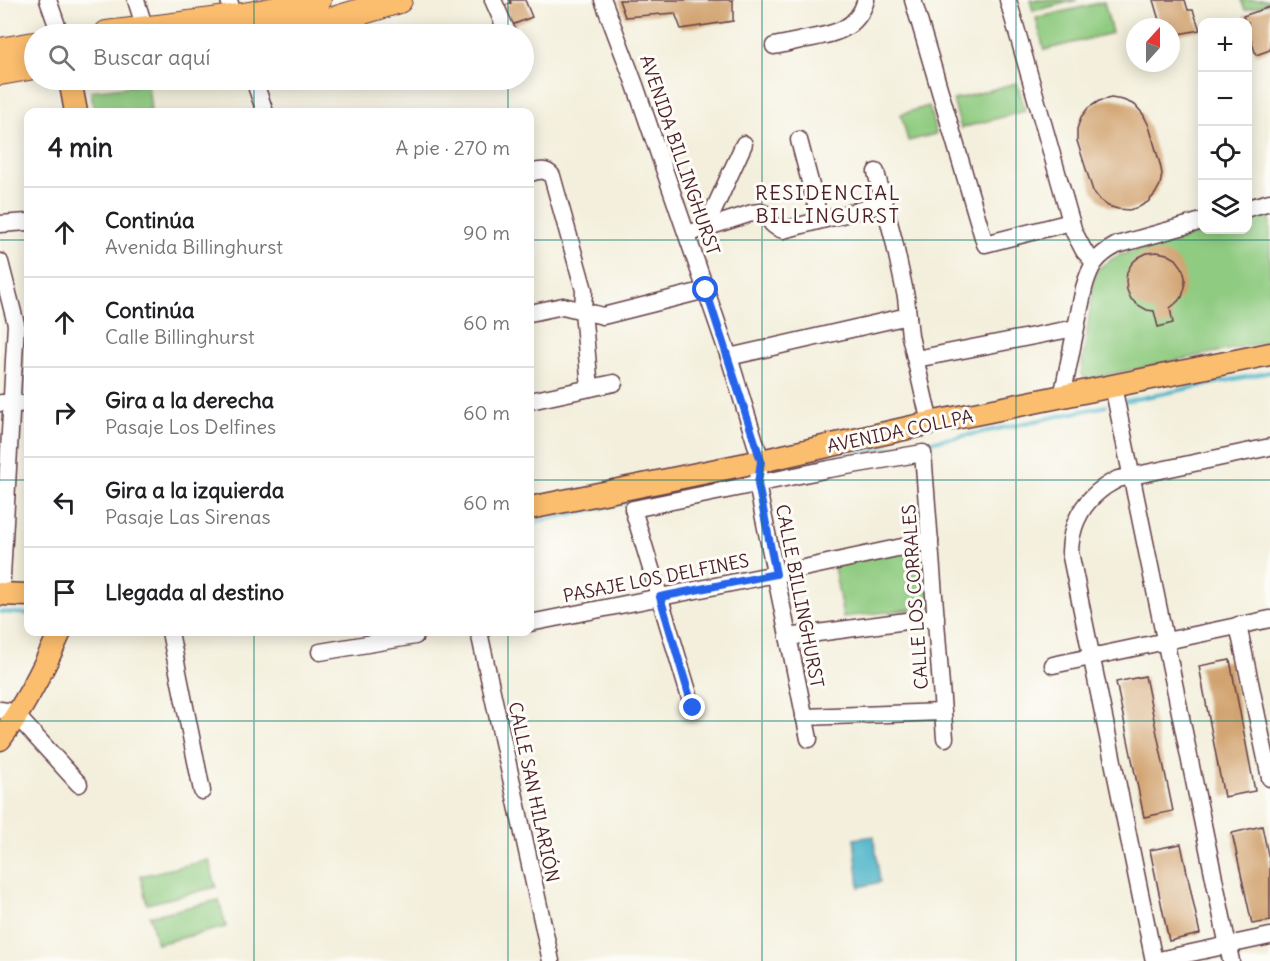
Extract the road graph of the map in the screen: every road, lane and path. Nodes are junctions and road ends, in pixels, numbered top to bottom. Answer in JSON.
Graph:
{"nodes":[{"id":1,"x":48,"y":0,"type":"edge"},
{"id":2,"x":136,"y":0,"type":"edge"},
{"id":3,"x":318,"y":0,"type":"edge"},
{"id":4,"x":399,"y":0,"type":"edge"},
{"id":5,"x":493,"y":0,"type":"edge"},
{"id":6,"x":603,"y":0,"type":"edge"},
{"id":7,"x":866,"y":0,"type":"edge"},
{"id":8,"x":913,"y":0,"type":"edge"},
{"id":9,"x":1008,"y":0,"type":"edge"},
{"id":10,"x":234,"y":18,"type":"edge"},
{"id":11,"x":56,"y":24,"type":"edge"},
{"id":12,"x":143,"y":24,"type":"edge"},
{"id":13,"x":190,"y":24,"type":"edge"},
{"id":14,"x":314,"y":24,"type":"edge"},
{"id":15,"x":504,"y":24,"type":"edge"},
{"id":16,"x":774,"y":46,"type":"dead end"},
{"id":17,"x":24,"y":47,"type":"edge"},
{"id":18,"x":0,"y":51,"type":"edge"},
{"id":19,"x":24,"y":68,"type":"edge"},
{"id":20,"x":0,"y":72,"type":"edge"},
{"id":21,"x":72,"y":90,"type":"edge"},
{"id":22,"x":257,"y":90,"type":"edge"},
{"id":23,"x":75,"y":108,"type":"edge"},
{"id":24,"x":264,"y":108,"type":"edge"},
{"id":25,"x":799,"y":140,"type":"dead end"},
{"id":26,"x":744,"y":144,"type":"dead end"},
{"id":27,"x":534,"y":172,"type":"edge"},
{"id":28,"x":876,"y":172,"type":"dead end"},
{"id":29,"x":1270,"y":202,"type":"edge"},
{"id":30,"x":884,"y":204,"type":"junction"},
{"id":31,"x":1252,"y":207,"type":"edge"},
{"id":32,"x":820,"y":220,"type":"junction"},
{"id":33,"x":24,"y":222,"type":"edge"},
{"id":34,"x":1071,"y":222,"type":"junction"},
{"id":35,"x":1198,"y":222,"type":"edge"},
{"id":36,"x":0,"y":224,"type":"edge"},
{"id":37,"x":705,"y":229,"type":"junction"},
{"id":38,"x":687,"y":234,"type":"junction"},
{"id":39,"x":0,"y":262,"type":"edge"},
{"id":40,"x":1094,"y":262,"type":"junction"},
{"id":41,"x":706,"y":290,"type":"junction"},
{"id":42,"x":583,"y":310,"type":"junction"},
{"id":43,"x":534,"y":312,"type":"edge"},
{"id":44,"x":908,"y":316,"type":"junction"},
{"id":45,"x":22,"y":324,"type":"edge"},
{"id":46,"x":1075,"y":328,"type":"junction"},
{"id":47,"x":1270,"y":354,"type":"edge"},
{"id":48,"x":729,"y":357,"type":"junction"},
{"id":49,"x":916,"y":359,"type":"junction"},
{"id":50,"x":614,"y":383,"type":"dead end"},
{"id":51,"x":1113,"y":386,"type":"junction"},
{"id":52,"x":590,"y":388,"type":"junction"},
{"id":53,"x":1062,"y":397,"type":"junction"},
{"id":54,"x":534,"y":400,"type":"edge"},
{"id":55,"x":6,"y":404,"type":"edge"},
{"id":56,"x":24,"y":404,"type":"edge"},
{"id":57,"x":930,"y":423,"type":"junction"},
{"id":58,"x":824,"y":447,"type":"junction"},
{"id":59,"x":1270,"y":447,"type":"edge"},
{"id":60,"x":761,"y":461,"type":"junction"},
{"id":61,"x":829,"y":470,"type":"junction"},
{"id":62,"x":1131,"y":477,"type":"junction"},
{"id":63,"x":758,"y":484,"type":"junction"},
{"id":64,"x":534,"y":507,"type":"edge"},
{"id":65,"x":930,"y":541,"type":"junction"},
{"id":66,"x":776,"y":574,"type":"junction"},
{"id":67,"x":1,"y":594,"type":"edge"},
{"id":68,"x":24,"y":596,"type":"edge"},
{"id":69,"x":660,"y":597,"type":"junction"},
{"id":70,"x":936,"y":616,"type":"junction"},
{"id":71,"x":1270,"y":619,"type":"edge"},
{"id":72,"x":534,"y":622,"type":"edge"},
{"id":73,"x":1238,"y":625,"type":"junction"},
{"id":74,"x":46,"y":636,"type":"edge"},
{"id":75,"x":58,"y":636,"type":"edge"},
{"id":76,"x":171,"y":636,"type":"edge"},
{"id":77,"x":415,"y":636,"type":"edge"},
{"id":78,"x":483,"y":636,"type":"edge"},
{"id":79,"x":788,"y":637,"type":"junction"},
{"id":80,"x":1165,"y":641,"type":"junction"},
{"id":81,"x":321,"y":652,"type":"dead end"},
{"id":82,"x":1092,"y":656,"type":"junction"},
{"id":83,"x":1053,"y":665,"type":"dead end"},
{"id":84,"x":693,"y":708,"type":"dead end"},
{"id":85,"x":943,"y":712,"type":"junction"},
{"id":86,"x":6,"y":715,"type":"edge"},
{"id":87,"x":804,"y":717,"type":"junction"},
{"id":88,"x":945,"y":738,"type":"dead end"},
{"id":89,"x":0,"y":739,"type":"edge"},
{"id":90,"x":809,"y":739,"type":"dead end"},
{"id":91,"x":1270,"y":778,"type":"edge"},
{"id":92,"x":80,"y":784,"type":"dead end"},
{"id":93,"x":202,"y":791,"type":"dead end"},
{"id":94,"x":1270,"y":936,"type":"edge"},
{"id":95,"x":1229,"y":953,"type":"edge"},
{"id":96,"x":551,"y":961,"type":"edge"},
{"id":97,"x":1154,"y":961,"type":"edge"}],
"edges":[{"from":1,"to":11,"type":"street"},
{"from":2,"to":12,"type":"street"},
{"from":3,"to":10,"type":"highway"},
{"from":4,"to":14,"type":"highway"},
{"from":5,"to":15,"type":"street"},
{"from":6,"to":38,"type":"street","name":"AVENIDA BILLINGHURST"},
{"from":7,"to":16,"type":"street"},
{"from":8,"to":34,"type":"street"},
{"from":9,"to":34,"type":"street"},
{"from":10,"to":13,"type":"highway"},
{"from":17,"to":18,"type":"highway"},
{"from":19,"to":20,"type":"highway"},
{"from":21,"to":23,"type":"main road"},
{"from":22,"to":24,"type":"street"},
{"from":25,"to":32,"type":"street"},
{"from":26,"to":37,"type":"street"},
{"from":27,"to":42,"type":"street"},
{"from":28,"to":30,"type":"street"},
{"from":29,"to":31,"type":"street"},
{"from":30,"to":32,"type":"street"},
{"from":30,"to":44,"type":"street"},
{"from":32,"to":37,"type":"street"},
{"from":33,"to":36,"type":"street"},
{"from":34,"to":40,"type":"street"},
{"from":35,"to":40,"type":"street"},
{"from":37,"to":38,"type":"street"},
{"from":38,"to":41,"type":"street","name":"AVENIDA BILLINGHURST"},
{"from":39,"to":45,"type":"street"},
{"from":40,"to":46,"type":"street"},
{"from":41,"to":42,"type":"street"},
{"from":41,"to":48,"type":"street","name":"AVENIDA BILLINGHURST"},
{"from":42,"to":43,"type":"street"},
{"from":42,"to":52,"type":"street"},
{"from":44,"to":48,"type":"street"},
{"from":44,"to":49,"type":"street"},
{"from":45,"to":55,"type":"street"},
{"from":46,"to":49,"type":"street"},
{"from":46,"to":53,"type":"street"},
{"from":47,"to":51,"type":"main road","name":"AVENIDA COLLPA"},
{"from":48,"to":60,"type":"street","name":"AVENIDA BILLINGHURST"},
{"from":49,"to":57,"type":"street"},
{"from":50,"to":52,"type":"street"},
{"from":51,"to":53,"type":"main road","name":"AVENIDA COLLPA"},
{"from":51,"to":62,"type":"street"},
{"from":52,"to":54,"type":"street"},
{"from":53,"to":57,"type":"main road","name":"AVENIDA COLLPA"},
{"from":55,"to":56,"type":"street"},
{"from":55,"to":67,"type":"street"},
{"from":57,"to":58,"type":"main road","name":"AVENIDA COLLPA"},
{"from":58,"to":60,"type":"main road","name":"AVENIDA COLLPA"},
{"from":58,"to":61,"type":"street"},
{"from":59,"to":62,"type":"street"},
{"from":60,"to":63,"type":"street","name":"CALLE BILLINGHURST"},
{"from":60,"to":64,"type":"main road","name":"AVENIDA COLLPA"},
{"from":61,"to":63,"type":"street"},
{"from":61,"to":65,"type":"street","name":"CALLE LOS CORRALES"},
{"from":62,"to":80,"type":"street"},
{"from":62,"to":82,"type":"street"},
{"from":63,"to":66,"type":"street","name":"CALLE BILLINGHURST"},
{"from":63,"to":69,"type":"street"},
{"from":65,"to":66,"type":"street","name":"PASAJE LOS DELFINES"},
{"from":65,"to":70,"type":"street","name":"CALLE LOS CORRALES"},
{"from":66,"to":69,"type":"street","name":"PASAJE LOS DELFINES"},
{"from":66,"to":79,"type":"street","name":"CALLE BILLINGHURST"},
{"from":67,"to":68,"type":"main road"},
{"from":69,"to":72,"type":"street","name":"PASAJE LOS DELFINES"},
{"from":69,"to":84,"type":"street"},
{"from":70,"to":79,"type":"street"},
{"from":70,"to":85,"type":"street","name":"CALLE LOS CORRALES"},
{"from":71,"to":73,"type":"street"},
{"from":73,"to":80,"type":"street"},
{"from":73,"to":91,"type":"street"},
{"from":74,"to":86,"type":"main road"},
{"from":75,"to":86,"type":"main road"},
{"from":76,"to":93,"type":"street"},
{"from":77,"to":81,"type":"street"},
{"from":78,"to":96,"type":"street","name":"CALLE SAN HILARIÓN"},
{"from":79,"to":87,"type":"street","name":"CALLE BILLINGHURST"},
{"from":80,"to":82,"type":"street"},
{"from":80,"to":95,"type":"street"},
{"from":82,"to":83,"type":"street"},
{"from":82,"to":97,"type":"street"},
{"from":85,"to":87,"type":"street"},
{"from":85,"to":88,"type":"street","name":"CALLE LOS CORRALES"},
{"from":86,"to":89,"type":"main road"},
{"from":86,"to":92,"type":"street"},
{"from":87,"to":90,"type":"street","name":"CALLE BILLINGHURST"},
{"from":94,"to":95,"type":"street"},
{"from":95,"to":97,"type":"street"}]}
